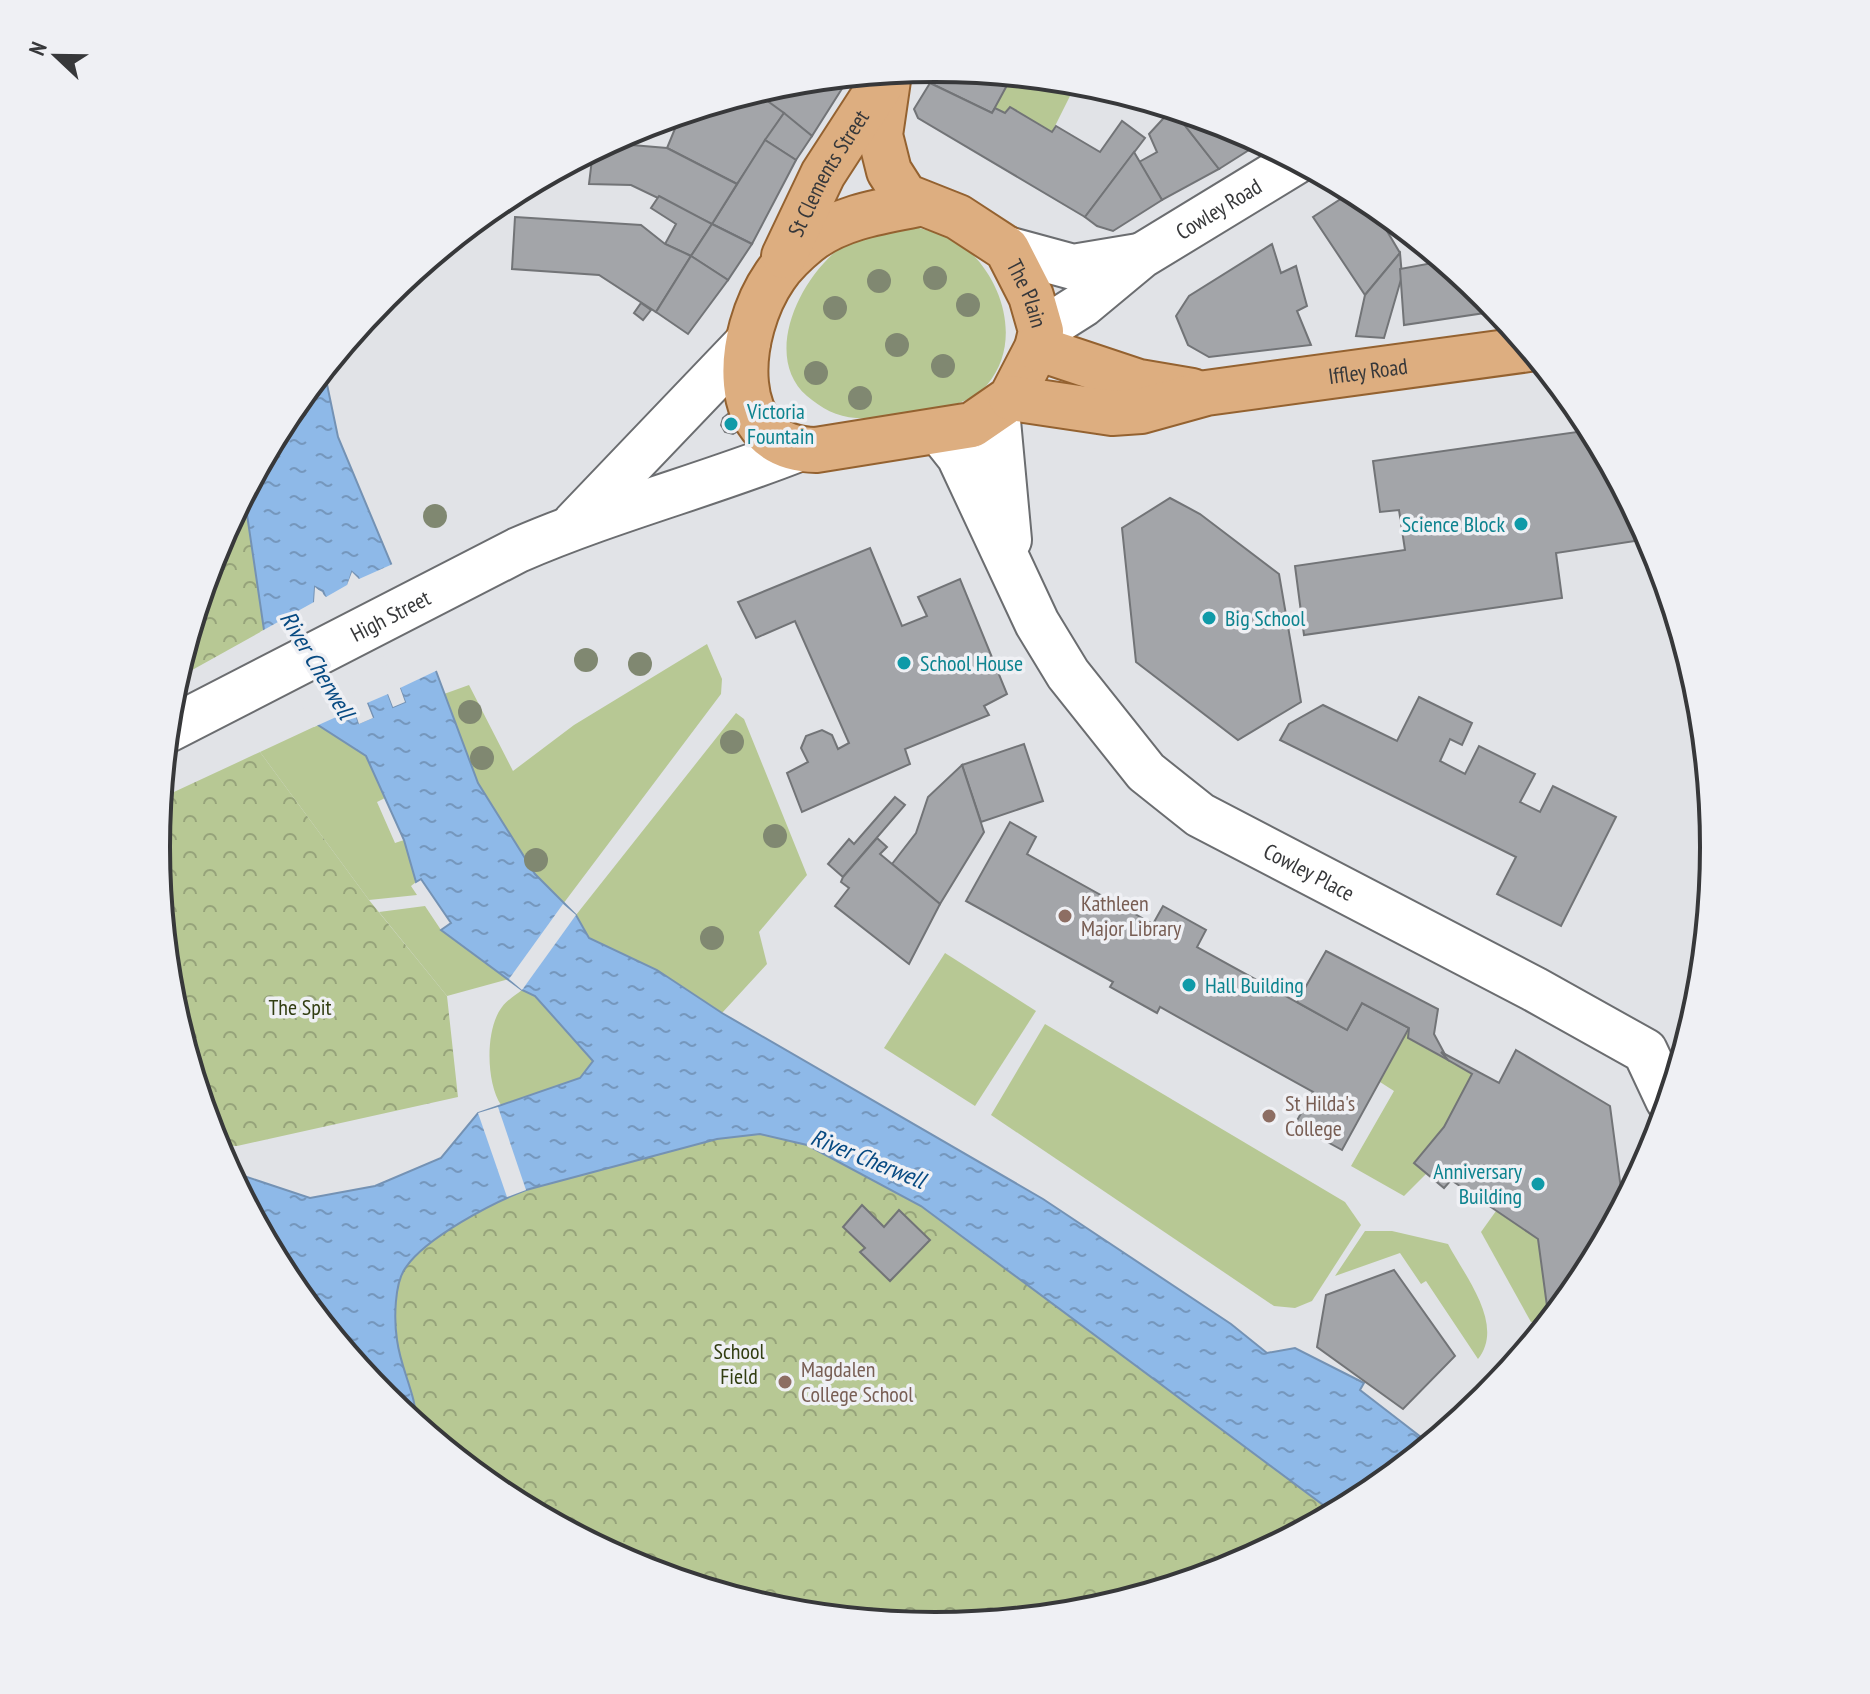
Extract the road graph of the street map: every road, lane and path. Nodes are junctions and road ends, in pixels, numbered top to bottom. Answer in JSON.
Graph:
{"nodes":[{"id":1,"x":882,"y":84,"type":"edge"},
{"id":2,"x":887,"y":84,"type":"edge"},
{"id":3,"x":1286,"y":168,"type":"edge"},
{"id":4,"x":919,"y":204,"type":"junction"},
{"id":5,"x":1007,"y":249,"type":"junction"},
{"id":6,"x":1141,"y":256,"type":"junction"},
{"id":7,"x":775,"y":277,"type":"junction"},
{"id":8,"x":1039,"y":339,"type":"junction"},
{"id":9,"x":748,"y":342,"type":"junction"},
{"id":10,"x":1516,"y":351,"type":"edge"},
{"id":11,"x":1206,"y":393,"type":"junction"},
{"id":12,"x":1004,"y":404,"type":"junction"},
{"id":13,"x":940,"y":432,"type":"junction"},
{"id":14,"x":796,"y":450,"type":"junction"},
{"id":15,"x":570,"y":528,"type":"junction"},
{"id":16,"x":1012,"y":571,"type":"junction"},
{"id":17,"x":181,"y":723,"type":"edge"},
{"id":18,"x":1661,"y":1086,"type":"edge"}],
"edges":[{"from":1,"to":7,"type":"main road","name":"St Clements Street"},
{"from":2,"to":4,"type":"main road","name":"St Clements Street"},
{"from":3,"to":6,"type":"street","name":"Cowley Road"},
{"from":4,"to":5,"type":"main road","name":"The Plain"},
{"from":4,"to":7,"type":"main road","name":"The Plain"},
{"from":5,"to":6,"type":"street","name":"Cowley Road"},
{"from":5,"to":8,"type":"main road","name":"The Plain"},
{"from":6,"to":8,"type":"street","name":"Cowley Road"},
{"from":7,"to":9,"type":"main road","name":"The Plain"},
{"from":8,"to":11,"type":"main road","name":"Iffley Road"},
{"from":8,"to":12,"type":"main road","name":"The Plain"},
{"from":9,"to":14,"type":"main road","name":"The Plain"},
{"from":9,"to":15,"type":"street","name":"The Plain"},
{"from":10,"to":11,"type":"main road","name":"Iffley Road"},
{"from":11,"to":12,"type":"main road","name":"Iffley Road"},
{"from":12,"to":13,"type":"main road"},
{"from":12,"to":16,"type":"street","name":"Cowley Place"},
{"from":13,"to":14,"type":"main road"},
{"from":13,"to":16,"type":"street","name":"Cowley Place"},
{"from":14,"to":15,"type":"street"},
{"from":15,"to":17,"type":"street","name":"High Street"},
{"from":16,"to":18,"type":"street","name":"Cowley Place"}]}
